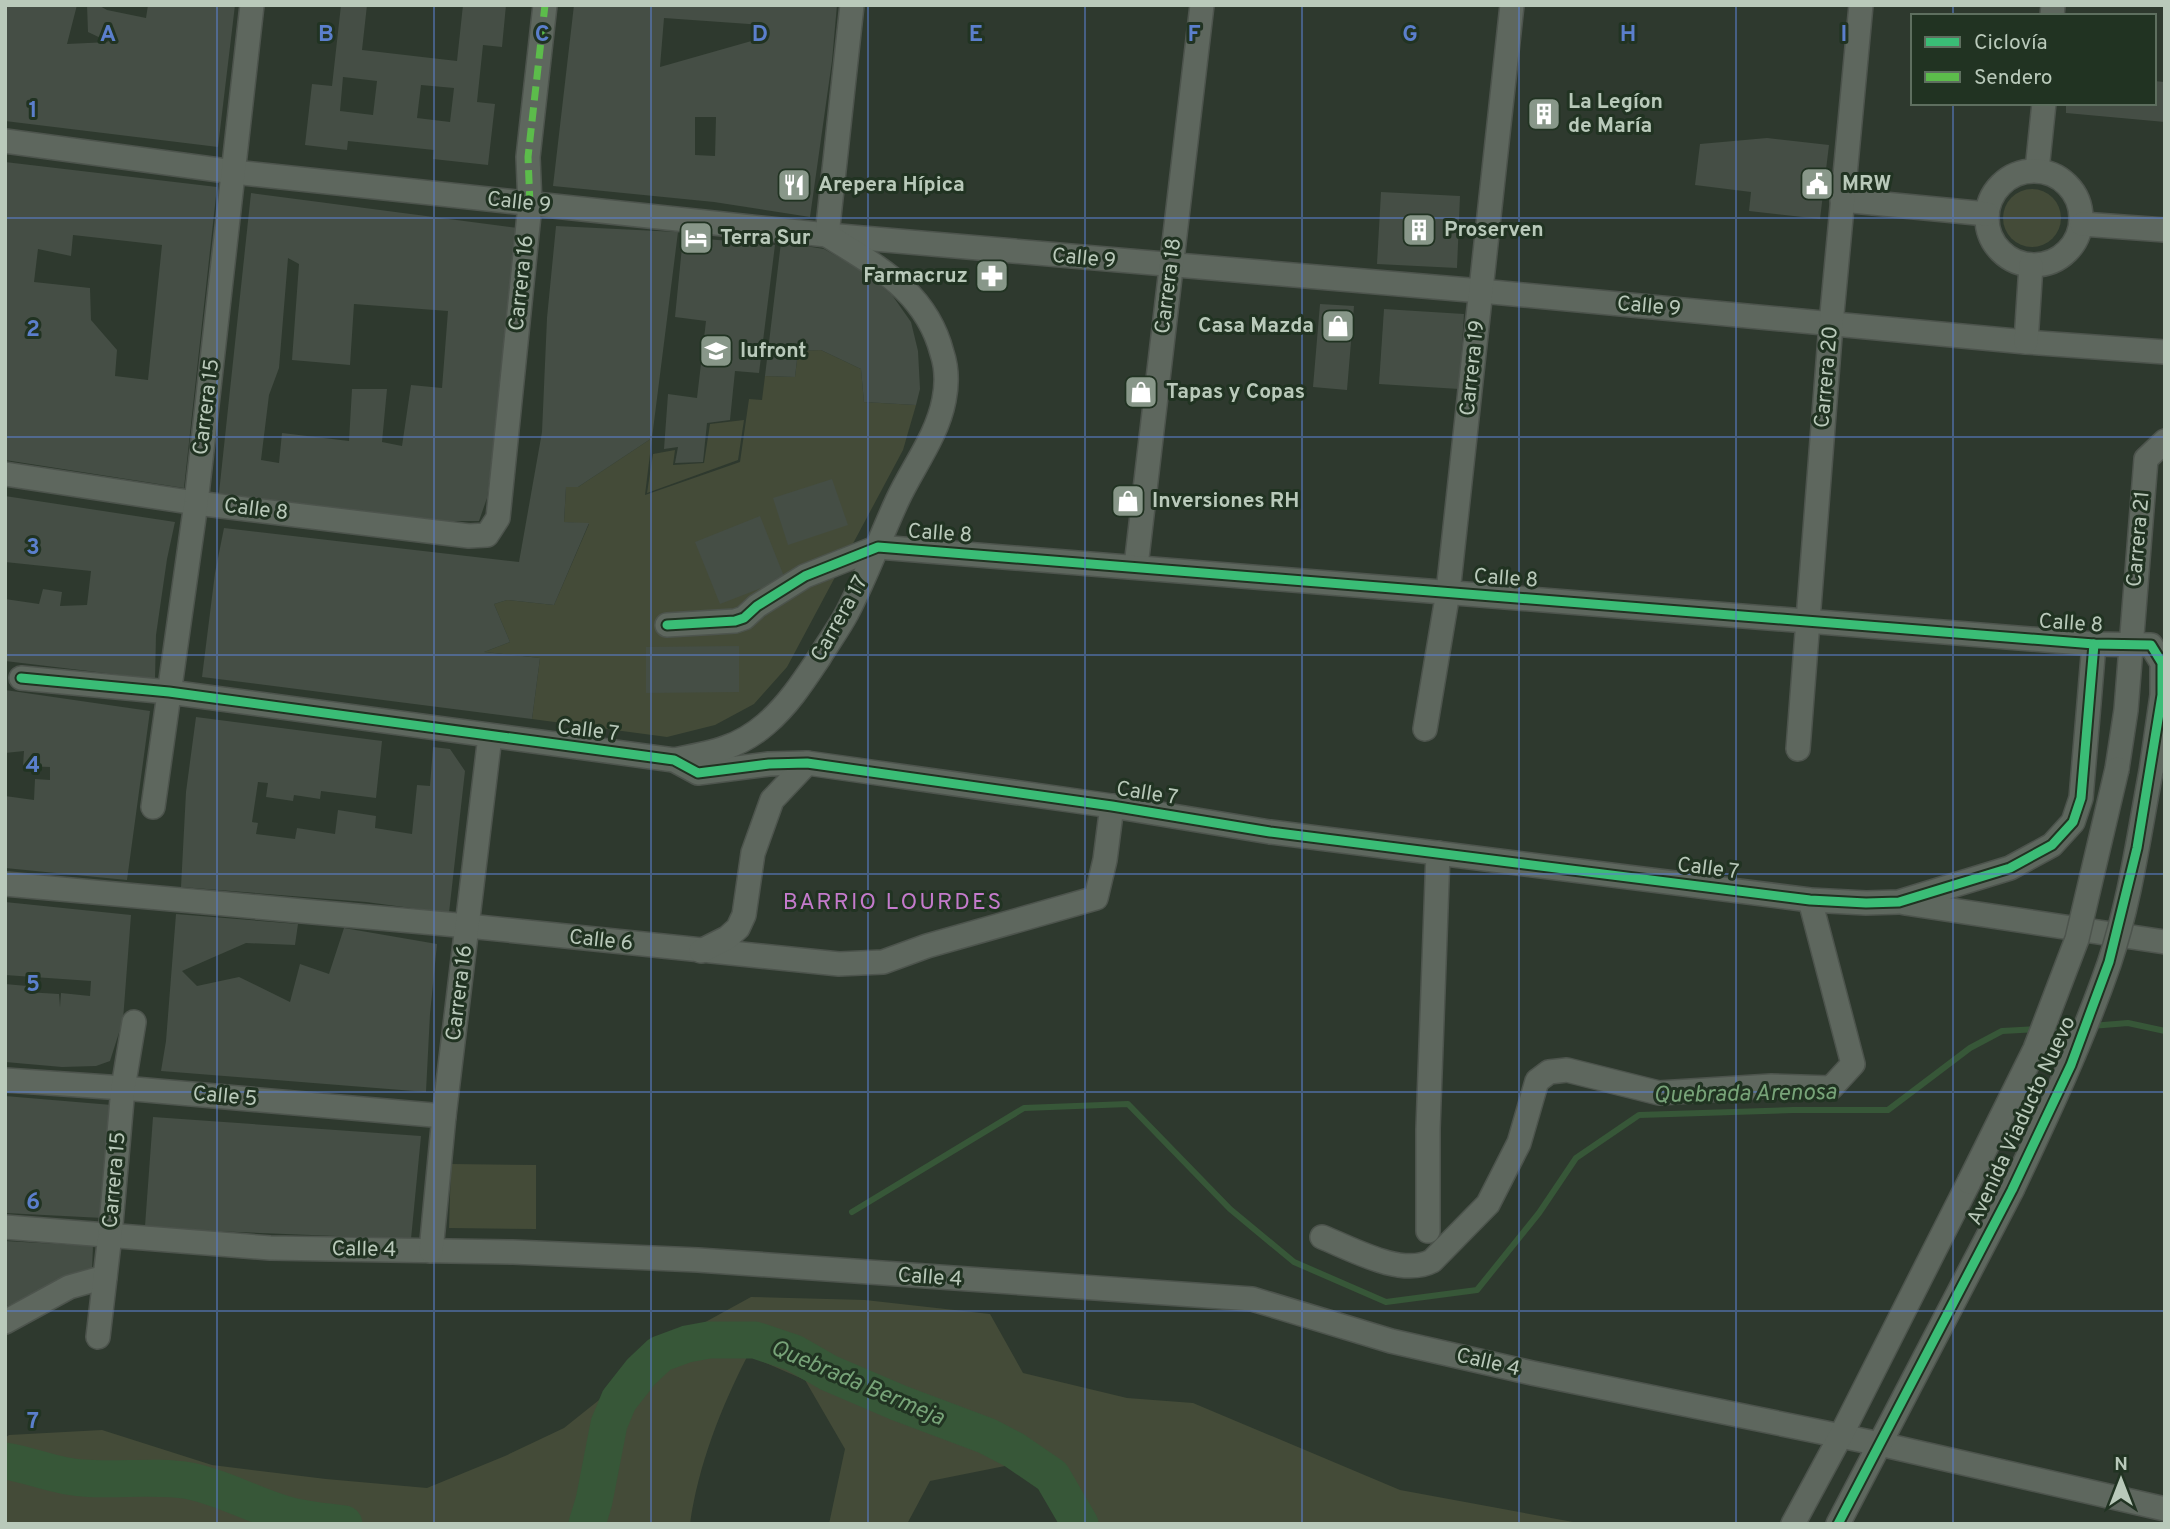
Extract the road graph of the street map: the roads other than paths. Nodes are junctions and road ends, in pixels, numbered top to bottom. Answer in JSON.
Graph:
{"nodes":[{"id":1,"x":252,"y":5,"type":"edge"},
{"id":2,"x":545,"y":5,"type":"edge"},
{"id":3,"x":852,"y":5,"type":"edge"},
{"id":4,"x":1202,"y":5,"type":"edge"},
{"id":5,"x":1512,"y":5,"type":"edge"},
{"id":6,"x":1861,"y":5,"type":"edge"},
{"id":7,"x":2043,"y":105,"type":"edge"},
{"id":8,"x":5,"y":141,"type":"edge"},
{"id":9,"x":2037,"y":170,"type":"junction"},
{"id":10,"x":234,"y":172,"type":"junction"},
{"id":11,"x":1842,"y":200,"type":"junction"},
{"id":12,"x":530,"y":205,"type":"junction"},
{"id":13,"x":1987,"y":214,"type":"junction"},
{"id":14,"x":2082,"y":224,"type":"junction"},
{"id":15,"x":2165,"y":230,"type":"edge"},
{"id":16,"x":827,"y":235,"type":"junction"},
{"id":17,"x":2031,"y":265,"type":"junction"},
{"id":18,"x":1171,"y":266,"type":"junction"},
{"id":19,"x":1481,"y":291,"type":"junction"},
{"id":20,"x":1831,"y":324,"type":"junction"},
{"id":21,"x":2025,"y":342,"type":"junction"},
{"id":22,"x":2165,"y":352,"type":"edge"},
{"id":23,"x":2165,"y":441,"type":"edge"},
{"id":24,"x":5,"y":474,"type":"edge"},
{"id":25,"x":196,"y":503,"type":"junction"},
{"id":26,"x":498,"y":518,"type":"joint"},
{"id":27,"x":878,"y":547,"type":"junction"},
{"id":28,"x":1136,"y":566,"type":"junction"},
{"id":29,"x":1448,"y":592,"type":"junction"},
{"id":30,"x":1808,"y":620,"type":"junction"},
{"id":31,"x":667,"y":625,"type":"dead end"},
{"id":32,"x":2094,"y":644,"type":"junction"},
{"id":33,"x":2131,"y":645,"type":"junction"},
{"id":34,"x":2164,"y":662,"type":"edge"},
{"id":35,"x":21,"y":678,"type":"dead end"},
{"id":36,"x":169,"y":692,"type":"junction"},
{"id":37,"x":1425,"y":729,"type":"dead end"},
{"id":38,"x":490,"y":736,"type":"junction"},
{"id":39,"x":1798,"y":749,"type":"dead end"},
{"id":40,"x":674,"y":760,"type":"junction"},
{"id":41,"x":807,"y":763,"type":"junction"},
{"id":42,"x":1112,"y":806,"type":"junction"},
{"id":43,"x":153,"y":807,"type":"dead end"},
{"id":44,"x":1438,"y":853,"type":"junction"},
{"id":45,"x":5,"y":884,"type":"edge"},
{"id":46,"x":1810,"y":900,"type":"junction"},
{"id":47,"x":1899,"y":902,"type":"junction"},
{"id":48,"x":468,"y":926,"type":"junction"},
{"id":49,"x":2165,"y":942,"type":"edge"},
{"id":50,"x":701,"y":951,"type":"junction"},
{"id":51,"x":134,"y":1022,"type":"dead end"},
{"id":52,"x":5,"y":1080,"type":"edge"},
{"id":53,"x":123,"y":1088,"type":"junction"},
{"id":54,"x":444,"y":1116,"type":"junction"},
{"id":55,"x":5,"y":1227,"type":"edge"},
{"id":56,"x":1428,"y":1231,"type":"dead end"},
{"id":57,"x":110,"y":1236,"type":"junction"},
{"id":58,"x":1322,"y":1237,"type":"dead end"},
{"id":59,"x":430,"y":1251,"type":"junction"},
{"id":60,"x":105,"y":1278,"type":"junction"},
{"id":61,"x":5,"y":1322,"type":"edge"},
{"id":62,"x":98,"y":1338,"type":"dead end"},
{"id":63,"x":1840,"y":1437,"type":"junction"},
{"id":64,"x":1880,"y":1444,"type":"junction"},
{"id":65,"x":2165,"y":1509,"type":"edge"},
{"id":66,"x":1797,"y":1516,"type":"edge"},
{"id":67,"x":1838,"y":1524,"type":"edge"}],
"edges":[{"from":1,"to":10,"type":"street","name":"Carrera 15"},
{"from":2,"to":12,"type":"street","name":"Carrera 16"},
{"from":3,"to":16,"type":"street"},
{"from":4,"to":18,"type":"street","name":"Carrera 18"},
{"from":5,"to":19,"type":"street","name":"Carrera 19"},
{"from":6,"to":11,"type":"street","name":"Carrera 20"},
{"from":7,"to":9,"type":"street"},
{"from":8,"to":10,"type":"street","name":"Calle 9"},
{"from":9,"to":13,"type":"street"},
{"from":9,"to":14,"type":"street"},
{"from":10,"to":12,"type":"street","name":"Calle 9"},
{"from":10,"to":25,"type":"street","name":"Carrera 15"},
{"from":11,"to":13,"type":"street"},
{"from":11,"to":20,"type":"street","name":"Carrera 20"},
{"from":12,"to":16,"type":"street","name":"Calle 9"},
{"from":12,"to":26,"type":"street","name":"Carrera 16"},
{"from":13,"to":17,"type":"street"},
{"from":14,"to":15,"type":"street"},
{"from":14,"to":17,"type":"street"},
{"from":16,"to":18,"type":"street","name":"Calle 9"},
{"from":16,"to":27,"type":"street","name":"Carrera 17"},
{"from":17,"to":21,"type":"street"},
{"from":18,"to":19,"type":"street","name":"Calle 9"},
{"from":18,"to":28,"type":"street","name":"Carrera 18"},
{"from":19,"to":20,"type":"street","name":"Calle 9"},
{"from":19,"to":29,"type":"street","name":"Carrera 19"},
{"from":20,"to":21,"type":"street","name":"Calle 9"},
{"from":20,"to":30,"type":"street","name":"Carrera 20"},
{"from":21,"to":22,"type":"street","name":"Calle 9"},
{"from":23,"to":33,"type":"street","name":"Carrera 21"},
{"from":24,"to":25,"type":"street","name":"Calle 8"},
{"from":25,"to":26,"type":"street","name":"Calle 8"},
{"from":25,"to":36,"type":"street","name":"Carrera 15"},
{"from":27,"to":28,"type":"street","name":"Calle 8"},
{"from":27,"to":31,"type":"street"},
{"from":27,"to":40,"type":"street","name":"Carrera 17"},
{"from":28,"to":29,"type":"street","name":"Calle 8"},
{"from":29,"to":30,"type":"street","name":"Calle 8"},
{"from":29,"to":37,"type":"street","name":"Carrera 19"},
{"from":30,"to":32,"type":"street","name":"Calle 8"},
{"from":30,"to":39,"type":"street","name":"Carrera 20"},
{"from":32,"to":33,"type":"street","name":"Calle 8"},
{"from":32,"to":47,"type":"street","name":"Calle 7"},
{"from":33,"to":34,"type":"street"},
{"from":33,"to":63,"type":"street","name":"Avenida Viaducto Nuevo","bridge":true},
{"from":34,"to":64,"type":"street","name":"Avenida Viaducto Nuevo","bridge":true},
{"from":35,"to":36,"type":"street","name":"Calle 7"},
{"from":36,"to":38,"type":"street","name":"Calle 7"},
{"from":36,"to":43,"type":"street","name":"Carrera 15"},
{"from":38,"to":40,"type":"street","name":"Calle 7"},
{"from":38,"to":48,"type":"street","name":"Carrera 16"},
{"from":40,"to":41,"type":"street","name":"Calle 7"},
{"from":41,"to":42,"type":"street","name":"Calle 7"},
{"from":41,"to":50,"type":"street"},
{"from":42,"to":44,"type":"street","name":"Calle 7"},
{"from":42,"to":50,"type":"street","name":"Calle 6"},
{"from":44,"to":46,"type":"street","name":"Calle 7"},
{"from":44,"to":56,"type":"street"},
{"from":45,"to":48,"type":"street","name":"Calle 6"},
{"from":46,"to":47,"type":"street","name":"Calle 7"},
{"from":46,"to":58,"type":"street"},
{"from":47,"to":49,"type":"street"},
{"from":48,"to":50,"type":"street","name":"Calle 6"},
{"from":48,"to":54,"type":"street","name":"Carrera 16"},
{"from":51,"to":53,"type":"street","name":"Carrera 15"},
{"from":52,"to":53,"type":"street","name":"Calle 5"},
{"from":53,"to":54,"type":"street","name":"Calle 5"},
{"from":53,"to":57,"type":"street","name":"Carrera 15"},
{"from":54,"to":59,"type":"street","name":"Carrera 16"},
{"from":55,"to":57,"type":"street","name":"Calle 4"},
{"from":57,"to":59,"type":"street","name":"Calle 4"},
{"from":57,"to":60,"type":"street","name":"Carrera 15"},
{"from":59,"to":63,"type":"street","name":"Calle 4"},
{"from":60,"to":61,"type":"street"},
{"from":60,"to":62,"type":"street","name":"Carrera 15"},
{"from":63,"to":64,"type":"street","name":"Calle 4"},
{"from":63,"to":66,"type":"street","name":"Avenida Viaducto Nuevo"},
{"from":64,"to":65,"type":"street","name":"Calle 4"},
{"from":64,"to":67,"type":"street","name":"Avenida Viaducto Nuevo"}]}
